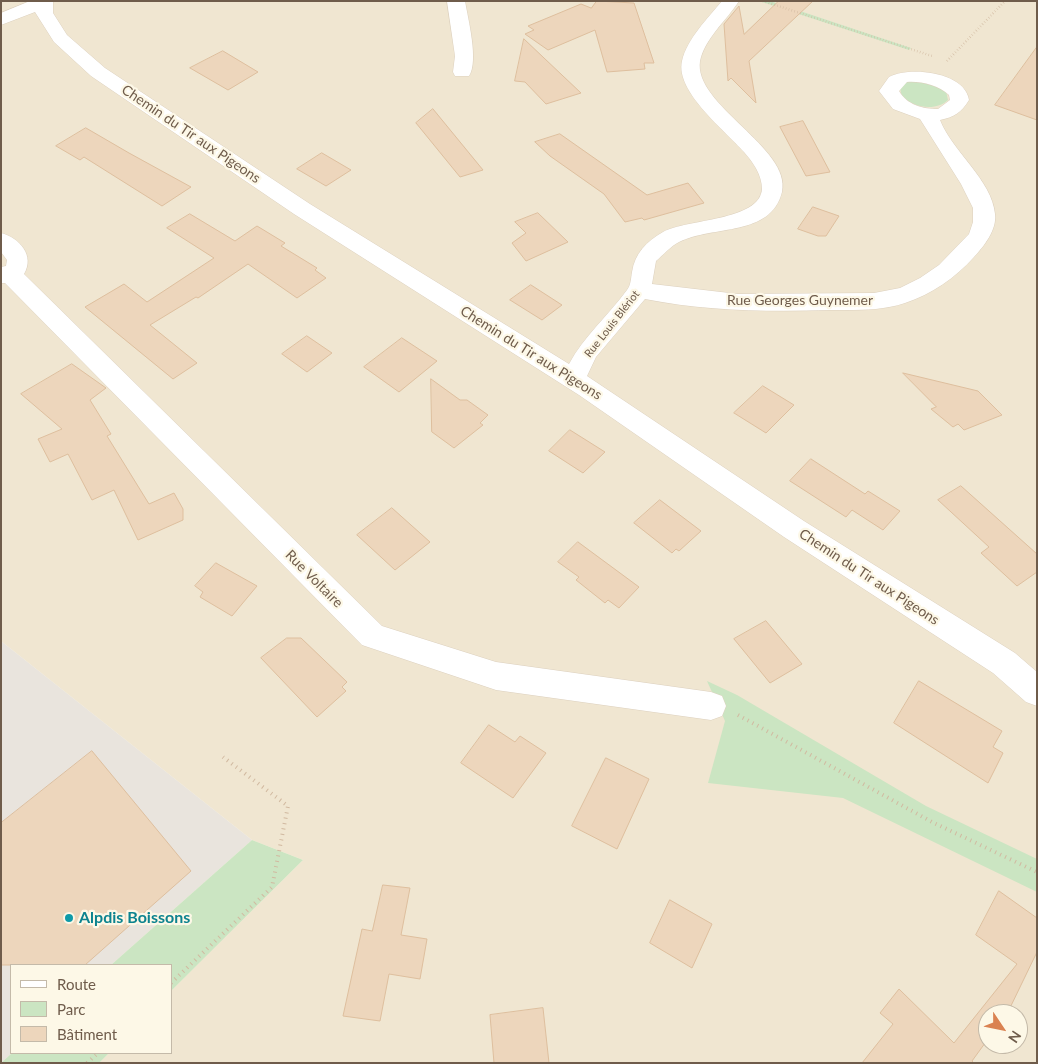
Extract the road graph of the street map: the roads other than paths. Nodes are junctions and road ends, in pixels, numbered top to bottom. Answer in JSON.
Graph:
{"nodes":[{"id":1,"x":456,"y":1,"type":"edge"},
{"id":2,"x":731,"y":1,"type":"edge"},
{"id":3,"x":45,"y":5,"type":"edge"},
{"id":4,"x":2,"y":19,"type":"edge"},
{"id":5,"x":462,"y":72,"type":"dead end"},
{"id":6,"x":928,"y":114,"type":"junction"},
{"id":7,"x":1,"y":240,"type":"edge"},
{"id":8,"x":6,"y":275,"type":"edge"},
{"id":9,"x":640,"y":290,"type":"junction"},
{"id":10,"x":565,"y":373,"type":"junction"},
{"id":11,"x":1037,"y":692,"type":"edge"},
{"id":12,"x":711,"y":706,"type":"road end"}],
"edges":[{"from":1,"to":5,"type":"street"},
{"from":2,"to":9,"type":"street","name":"Rue Louis Blériot"},
{"from":3,"to":4,"type":"street"},
{"from":3,"to":10,"type":"street","name":"Chemin du Tir aux Pigeons"},
{"from":6,"to":6,"type":"street"},
{"from":6,"to":9,"type":"street","name":"Rue Georges Guynemer"},
{"from":7,"to":8,"type":"street"},
{"from":8,"to":12,"type":"street","name":"Rue Voltaire"},
{"from":9,"to":10,"type":"street","name":"Rue Louis Blériot"},
{"from":10,"to":11,"type":"street","name":"Chemin du Tir aux Pigeons"}]}
